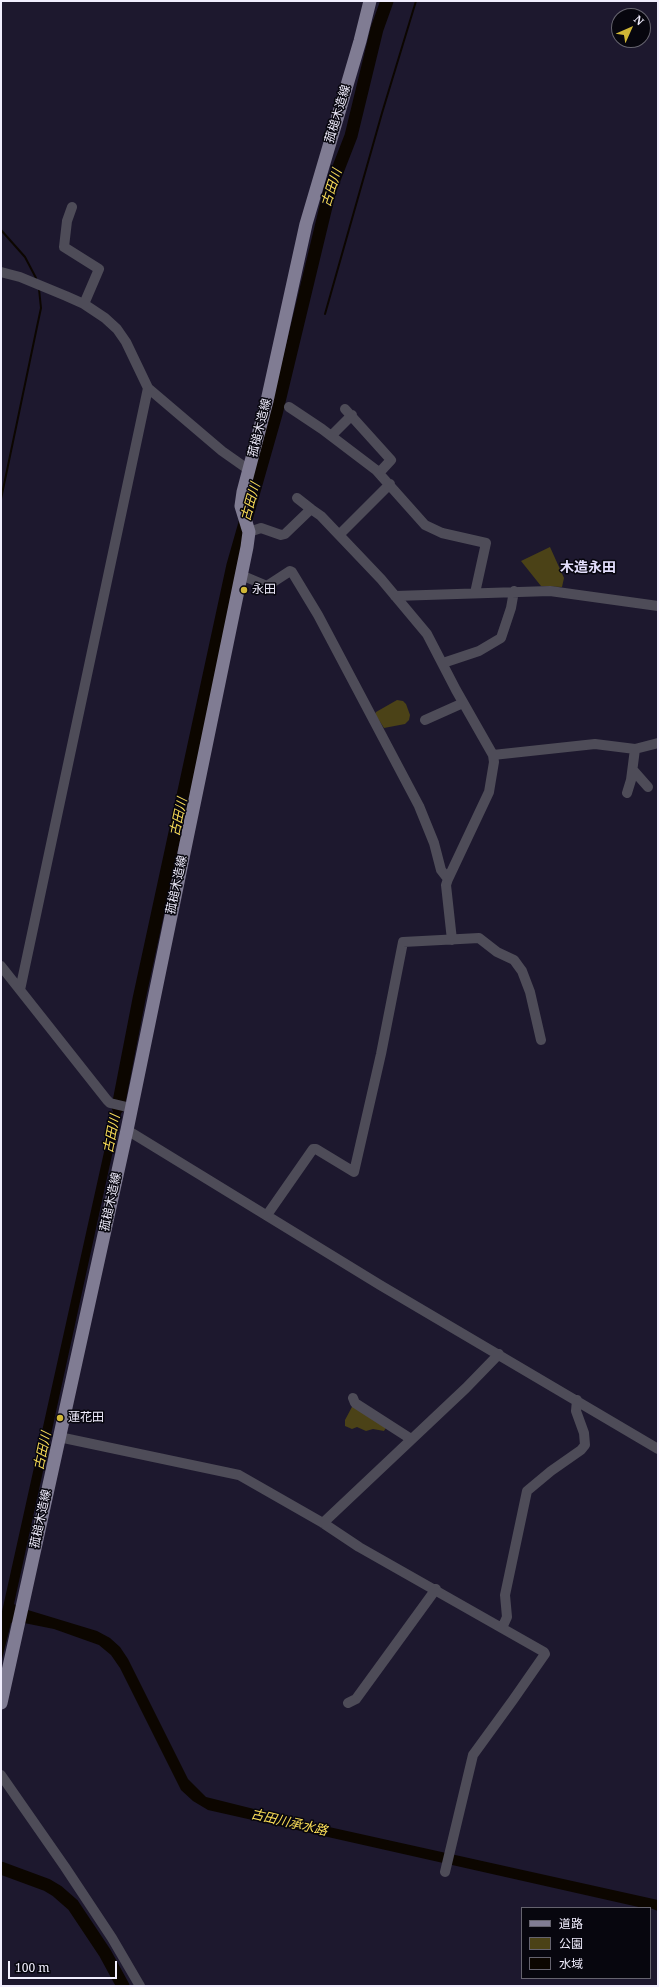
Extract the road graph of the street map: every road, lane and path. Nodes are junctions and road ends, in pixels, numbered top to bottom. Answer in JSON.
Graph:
{"nodes":[{"id":1,"x":370,"y":1,"type":"edge"},
{"id":2,"x":72,"y":207,"type":"dead end"},
{"id":3,"x":1,"y":272,"type":"edge"},
{"id":4,"x":84,"y":304,"type":"junction"},
{"id":5,"x":148,"y":388,"type":"junction"},
{"id":6,"x":289,"y":407,"type":"dead end"},
{"id":7,"x":332,"y":436,"type":"junction"},
{"id":8,"x":249,"y":470,"type":"junction"},
{"id":9,"x":379,"y":473,"type":"junction"},
{"id":10,"x":390,"y":484,"type":"junction"},
{"id":11,"x":297,"y":498,"type":"dead end"},
{"id":12,"x":311,"y":509,"type":"junction"},
{"id":13,"x":249,"y":531,"type":"junction"},
{"id":14,"x":340,"y":534,"type":"junction"},
{"id":15,"x":241,"y":575,"type":"junction"},
{"id":16,"x":514,"y":591,"type":"junction"},
{"id":17,"x":475,"y":592,"type":"junction"},
{"id":18,"x":395,"y":596,"type":"junction"},
{"id":19,"x":658,"y":606,"type":"edge"},
{"id":20,"x":443,"y":663,"type":"junction"},
{"id":21,"x":463,"y":703,"type":"junction"},
{"id":22,"x":425,"y":720,"type":"dead end"},
{"id":23,"x":658,"y":743,"type":"edge"},
{"id":24,"x":635,"y":749,"type":"junction"},
{"id":25,"x":493,"y":755,"type":"junction"},
{"id":26,"x":633,"y":770,"type":"junction"},
{"id":27,"x":648,"y":787,"type":"dead end"},
{"id":28,"x":627,"y":793,"type":"dead end"},
{"id":29,"x":448,"y":879,"type":"junction"},
{"id":30,"x":452,"y":940,"type":"junction"},
{"id":31,"x":1,"y":966,"type":"edge"},
{"id":32,"x":20,"y":990,"type":"junction"},
{"id":33,"x":541,"y":1040,"type":"dead end"},
{"id":34,"x":128,"y":1108,"type":"junction"},
{"id":35,"x":126,"y":1130,"type":"junction"},
{"id":36,"x":267,"y":1215,"type":"junction"},
{"id":37,"x":499,"y":1354,"type":"junction"},
{"id":38,"x":352,"y":1398,"type":"dead end"},
{"id":39,"x":577,"y":1400,"type":"junction"},
{"id":40,"x":59,"y":1437,"type":"junction"},
{"id":41,"x":411,"y":1439,"type":"junction"},
{"id":42,"x":658,"y":1449,"type":"edge"},
{"id":43,"x":323,"y":1523,"type":"junction"},
{"id":44,"x":436,"y":1590,"type":"junction"},
{"id":45,"x":502,"y":1628,"type":"junction"},
{"id":46,"x":348,"y":1703,"type":"dead end"},
{"id":47,"x":1,"y":1704,"type":"edge"},
{"id":48,"x":1,"y":1775,"type":"edge"},
{"id":49,"x":445,"y":1872,"type":"dead end"},
{"id":50,"x":140,"y":1986,"type":"edge"}],
"edges":[{"from":1,"to":8,"type":"main road","name":"菰槌木造線"},
{"from":2,"to":4,"type":"street"},
{"from":3,"to":4,"type":"street"},
{"from":4,"to":5,"type":"street"},
{"from":5,"to":8,"type":"street"},
{"from":5,"to":32,"type":"street"},
{"from":6,"to":7,"type":"street"},
{"from":7,"to":9,"type":"street"},
{"from":7,"to":9,"type":"street"},
{"from":8,"to":13,"type":"main road","name":"菰槌木造線"},
{"from":9,"to":10,"type":"street"},
{"from":10,"to":14,"type":"street"},
{"from":10,"to":17,"type":"street"},
{"from":11,"to":12,"type":"street"},
{"from":12,"to":13,"type":"street"},
{"from":12,"to":14,"type":"street"},
{"from":13,"to":15,"type":"main road","name":"菰槌木造線"},
{"from":14,"to":18,"type":"street"},
{"from":15,"to":29,"type":"street"},
{"from":15,"to":34,"type":"main road","name":"菰槌木造線"},
{"from":16,"to":17,"type":"street"},
{"from":16,"to":19,"type":"street"},
{"from":16,"to":20,"type":"street"},
{"from":17,"to":18,"type":"street"},
{"from":18,"to":20,"type":"street"},
{"from":20,"to":21,"type":"street"},
{"from":21,"to":22,"type":"street"},
{"from":21,"to":25,"type":"street"},
{"from":23,"to":24,"type":"street"},
{"from":24,"to":25,"type":"street"},
{"from":24,"to":26,"type":"street"},
{"from":25,"to":29,"type":"street"},
{"from":26,"to":27,"type":"street"},
{"from":26,"to":28,"type":"street"},
{"from":29,"to":30,"type":"street"},
{"from":30,"to":33,"type":"street"},
{"from":30,"to":36,"type":"street"},
{"from":31,"to":32,"type":"street"},
{"from":32,"to":34,"type":"street"},
{"from":34,"to":35,"type":"main road","name":"菰槌木造線"},
{"from":35,"to":36,"type":"street"},
{"from":35,"to":40,"type":"main road","name":"菰槌木造線"},
{"from":36,"to":37,"type":"street"},
{"from":37,"to":39,"type":"street"},
{"from":37,"to":41,"type":"street"},
{"from":38,"to":41,"type":"street"},
{"from":39,"to":42,"type":"street"},
{"from":39,"to":45,"type":"street"},
{"from":40,"to":43,"type":"street"},
{"from":40,"to":47,"type":"main road","name":"菰槌木造線"},
{"from":41,"to":43,"type":"street"},
{"from":43,"to":44,"type":"street"},
{"from":44,"to":45,"type":"street"},
{"from":44,"to":46,"type":"street"},
{"from":45,"to":49,"type":"street"},
{"from":48,"to":50,"type":"street"}]}
